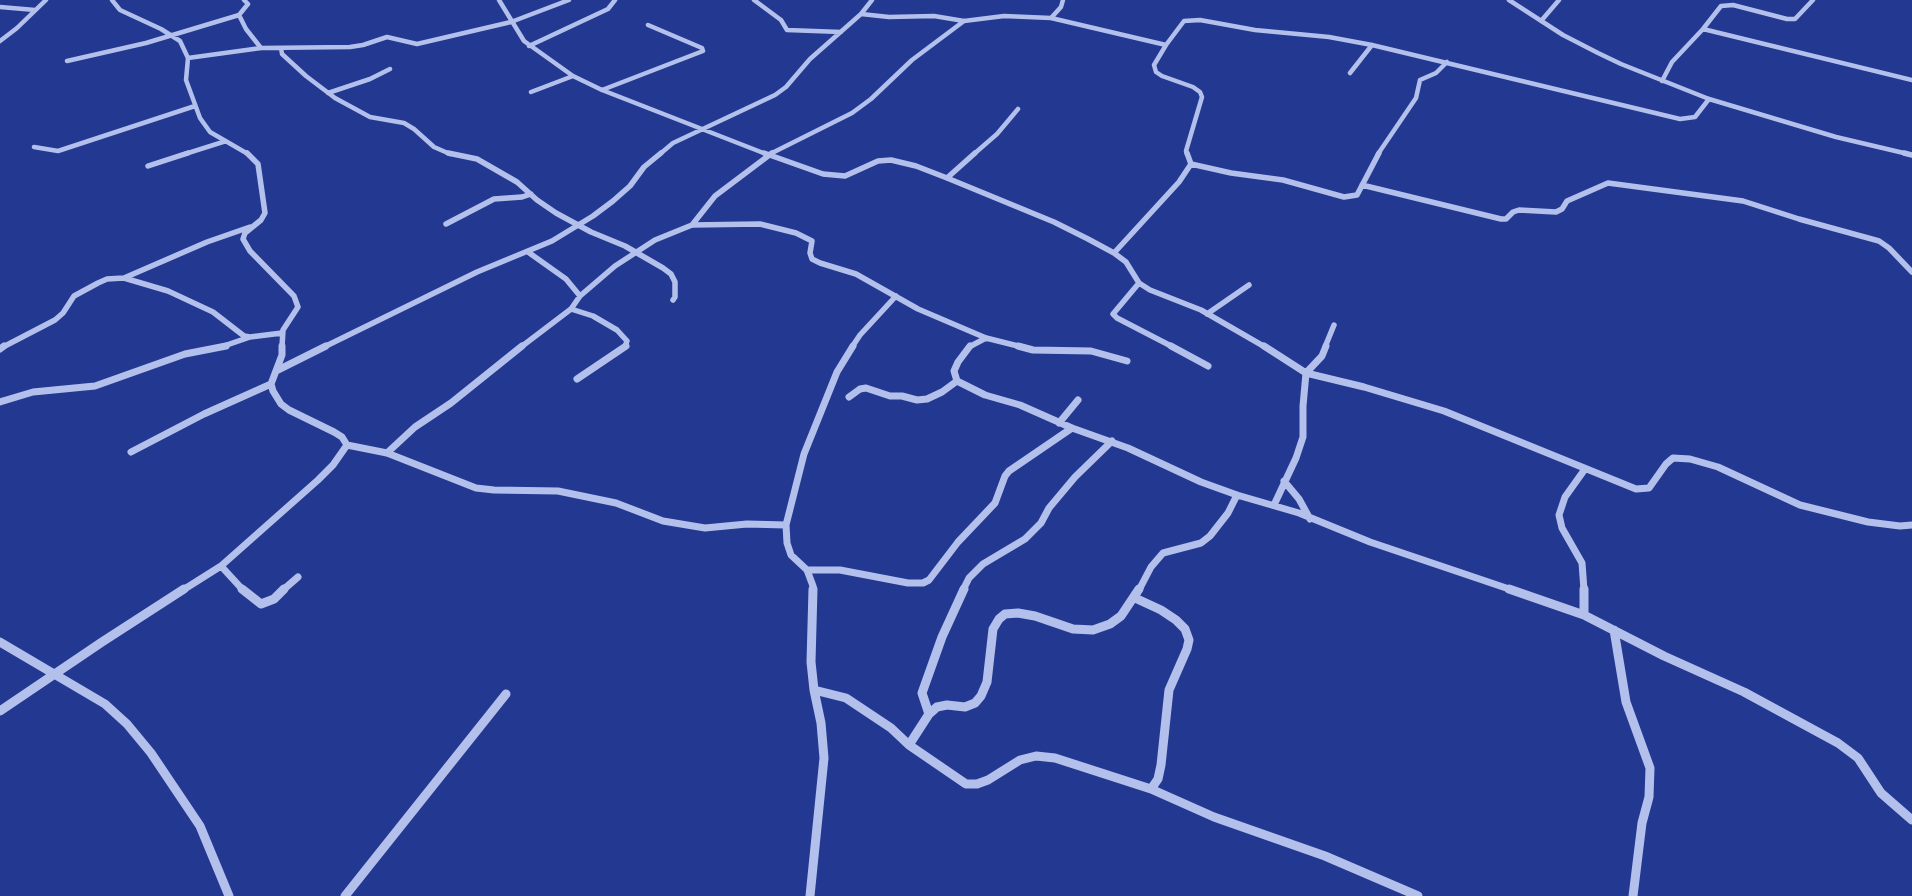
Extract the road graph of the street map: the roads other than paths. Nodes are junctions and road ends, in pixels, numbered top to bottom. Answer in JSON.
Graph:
{"nodes":[{"id":1,"x":46,"y":0,"type":"edge"},
{"id":2,"x":112,"y":0,"type":"edge"},
{"id":3,"x":244,"y":0,"type":"edge"},
{"id":4,"x":499,"y":0,"type":"edge"},
{"id":5,"x":570,"y":0,"type":"edge"},
{"id":6,"x":615,"y":0,"type":"edge"},
{"id":7,"x":754,"y":0,"type":"edge"},
{"id":8,"x":872,"y":0,"type":"edge"},
{"id":9,"x":1063,"y":0,"type":"edge"},
{"id":10,"x":1509,"y":0,"type":"edge"},
{"id":11,"x":1559,"y":0,"type":"edge"},
{"id":12,"x":1813,"y":0,"type":"edge"},
{"id":13,"x":0,"y":7,"type":"edge"},
{"id":14,"x":35,"y":10,"type":"junction"},
{"id":15,"x":862,"y":14,"type":"junction"},
{"id":16,"x":239,"y":15,"type":"junction"},
{"id":17,"x":1051,"y":18,"type":"junction"},
{"id":18,"x":964,"y":21,"type":"junction"},
{"id":19,"x":1541,"y":21,"type":"junction"},
{"id":20,"x":511,"y":22,"type":"junction"},
{"id":21,"x":648,"y":24,"type":"dead end"},
{"id":22,"x":1703,"y":29,"type":"junction"},
{"id":23,"x":842,"y":32,"type":"junction"},
{"id":24,"x":173,"y":36,"type":"junction"},
{"id":25,"x":0,"y":41,"type":"edge"},
{"id":26,"x":1166,"y":44,"type":"junction"},
{"id":27,"x":1372,"y":44,"type":"junction"},
{"id":28,"x":529,"y":46,"type":"junction"},
{"id":29,"x":261,"y":48,"type":"junction"},
{"id":30,"x":281,"y":48,"type":"junction"},
{"id":31,"x":188,"y":58,"type":"junction"},
{"id":32,"x":67,"y":61,"type":"dead end"},
{"id":33,"x":1447,"y":62,"type":"junction"},
{"id":34,"x":390,"y":70,"type":"dead end"},
{"id":35,"x":1350,"y":73,"type":"dead end"},
{"id":36,"x":573,"y":76,"type":"junction"},
{"id":37,"x":1912,"y":80,"type":"edge"},
{"id":38,"x":1662,"y":81,"type":"junction"},
{"id":39,"x":602,"y":90,"type":"junction"},
{"id":40,"x":531,"y":92,"type":"dead end"},
{"id":41,"x":328,"y":93,"type":"junction"},
{"id":42,"x":1709,"y":99,"type":"junction"},
{"id":43,"x":195,"y":106,"type":"junction"},
{"id":44,"x":1018,"y":109,"type":"dead end"},
{"id":45,"x":703,"y":129,"type":"junction"},
{"id":46,"x":226,"y":141,"type":"junction"},
{"id":47,"x":34,"y":147,"type":"dead end"},
{"id":48,"x":768,"y":155,"type":"junction"},
{"id":49,"x":1912,"y":155,"type":"edge"},
{"id":50,"x":1190,"y":164,"type":"junction"},
{"id":51,"x":148,"y":166,"type":"dead end"},
{"id":52,"x":948,"y":178,"type":"junction"},
{"id":53,"x":1362,"y":185,"type":"junction"},
{"id":54,"x":531,"y":194,"type":"junction"},
{"id":55,"x":446,"y":224,"type":"dead end"},
{"id":56,"x":578,"y":224,"type":"junction"},
{"id":57,"x":692,"y":225,"type":"junction"},
{"id":58,"x":253,"y":226,"type":"junction"},
{"id":59,"x":528,"y":252,"type":"junction"},
{"id":60,"x":636,"y":253,"type":"junction"},
{"id":61,"x":1114,"y":253,"type":"junction"},
{"id":62,"x":1912,"y":272,"type":"edge"},
{"id":63,"x":124,"y":278,"type":"junction"},
{"id":64,"x":1139,"y":283,"type":"junction"},
{"id":65,"x":1249,"y":285,"type":"dead end"},
{"id":66,"x":580,"y":296,"type":"junction"},
{"id":67,"x":896,"y":296,"type":"junction"},
{"id":68,"x":673,"y":300,"type":"dead end"},
{"id":69,"x":571,"y":309,"type":"junction"},
{"id":70,"x":1207,"y":314,"type":"junction"},
{"id":71,"x":1334,"y":325,"type":"dead end"},
{"id":72,"x":282,"y":333,"type":"junction"},
{"id":73,"x":250,"y":337,"type":"junction"},
{"id":74,"x":986,"y":338,"type":"junction"},
{"id":75,"x":0,"y":350,"type":"edge"},
{"id":76,"x":1127,"y":361,"type":"dead end"},
{"id":77,"x":1208,"y":366,"type":"dead end"},
{"id":78,"x":276,"y":371,"type":"junction"},
{"id":79,"x":1306,"y":373,"type":"junction"},
{"id":80,"x":577,"y":379,"type":"dead end"},
{"id":81,"x":957,"y":381,"type":"junction"},
{"id":82,"x":271,"y":384,"type":"junction"},
{"id":83,"x":849,"y":397,"type":"dead end"},
{"id":84,"x":1078,"y":400,"type":"dead end"},
{"id":85,"x":0,"y":402,"type":"edge"},
{"id":86,"x":1059,"y":423,"type":"junction"},
{"id":87,"x":1072,"y":428,"type":"junction"},
{"id":88,"x":1112,"y":441,"type":"junction"},
{"id":89,"x":347,"y":445,"type":"junction"},
{"id":90,"x":131,"y":452,"type":"dead end"},
{"id":91,"x":387,"y":454,"type":"junction"},
{"id":92,"x":1585,"y":469,"type":"junction"},
{"id":93,"x":1284,"y":481,"type":"junction"},
{"id":94,"x":1237,"y":495,"type":"junction"},
{"id":95,"x":1274,"y":505,"type":"junction"},
{"id":96,"x":1310,"y":519,"type":"junction"},
{"id":97,"x":786,"y":525,"type":"junction"},
{"id":98,"x":1912,"y":525,"type":"edge"},
{"id":99,"x":221,"y":566,"type":"junction"},
{"id":100,"x":806,"y":570,"type":"junction"},
{"id":101,"x":298,"y":577,"type":"dead end"},
{"id":102,"x":1134,"y":598,"type":"junction"},
{"id":103,"x":1584,"y":615,"type":"junction"},
{"id":104,"x":1614,"y":630,"type":"junction"},
{"id":105,"x":0,"y":642,"type":"edge"},
{"id":106,"x":52,"y":674,"type":"junction"},
{"id":107,"x":814,"y":690,"type":"junction"},
{"id":108,"x":506,"y":694,"type":"dead end"},
{"id":109,"x":0,"y":711,"type":"edge"},
{"id":110,"x":928,"y":714,"type":"junction"},
{"id":111,"x":909,"y":745,"type":"junction"},
{"id":112,"x":1152,"y":789,"type":"junction"},
{"id":113,"x":1912,"y":820,"type":"edge"},
{"id":114,"x":229,"y":896,"type":"edge"},
{"id":115,"x":344,"y":896,"type":"edge"},
{"id":116,"x":810,"y":896,"type":"edge"},
{"id":117,"x":1418,"y":896,"type":"edge"},
{"id":118,"x":1634,"y":896,"type":"edge"}],
"edges":[{"from":1,"to":14,"type":"street"},
{"from":2,"to":24,"type":"street"},
{"from":3,"to":16,"type":"street"},
{"from":4,"to":20,"type":"street"},
{"from":5,"to":20,"type":"street"},
{"from":6,"to":28,"type":"street"},
{"from":7,"to":23,"type":"street"},
{"from":8,"to":15,"type":"street"},
{"from":9,"to":17,"type":"street"},
{"from":10,"to":19,"type":"street"},
{"from":11,"to":19,"type":"street"},
{"from":12,"to":22,"type":"street"},
{"from":13,"to":14,"type":"street"},
{"from":14,"to":25,"type":"street"},
{"from":15,"to":18,"type":"street"},
{"from":15,"to":23,"type":"street"},
{"from":16,"to":24,"type":"street"},
{"from":16,"to":29,"type":"street"},
{"from":17,"to":18,"type":"street"},
{"from":17,"to":26,"type":"street"},
{"from":18,"to":48,"type":"street"},
{"from":19,"to":38,"type":"street"},
{"from":20,"to":28,"type":"street"},
{"from":20,"to":30,"type":"street"},
{"from":21,"to":39,"type":"street"},
{"from":22,"to":37,"type":"street"},
{"from":22,"to":38,"type":"street"},
{"from":23,"to":45,"type":"street"},
{"from":24,"to":31,"type":"street"},
{"from":24,"to":32,"type":"street"},
{"from":26,"to":27,"type":"street"},
{"from":26,"to":50,"type":"street"},
{"from":27,"to":33,"type":"street"},
{"from":27,"to":35,"type":"street"},
{"from":28,"to":36,"type":"street"},
{"from":29,"to":30,"type":"street"},
{"from":29,"to":31,"type":"street"},
{"from":30,"to":41,"type":"street"},
{"from":31,"to":43,"type":"street"},
{"from":33,"to":42,"type":"street"},
{"from":33,"to":53,"type":"street"},
{"from":34,"to":41,"type":"street"},
{"from":36,"to":39,"type":"street"},
{"from":36,"to":40,"type":"street"},
{"from":38,"to":42,"type":"street"},
{"from":39,"to":45,"type":"street"},
{"from":41,"to":54,"type":"street"},
{"from":42,"to":49,"type":"street"},
{"from":43,"to":46,"type":"street"},
{"from":43,"to":47,"type":"street"},
{"from":44,"to":52,"type":"street"},
{"from":45,"to":48,"type":"street"},
{"from":45,"to":56,"type":"street"},
{"from":46,"to":51,"type":"street"},
{"from":46,"to":58,"type":"street"},
{"from":48,"to":52,"type":"street"},
{"from":48,"to":57,"type":"street"},
{"from":50,"to":53,"type":"street"},
{"from":50,"to":61,"type":"street"},
{"from":52,"to":61,"type":"street"},
{"from":53,"to":62,"type":"street"},
{"from":54,"to":55,"type":"street"},
{"from":54,"to":56,"type":"street"},
{"from":56,"to":59,"type":"street"},
{"from":56,"to":60,"type":"street"},
{"from":57,"to":60,"type":"street"},
{"from":57,"to":67,"type":"street"},
{"from":58,"to":63,"type":"street"},
{"from":58,"to":72,"type":"street"},
{"from":59,"to":66,"type":"street"},
{"from":59,"to":78,"type":"street"},
{"from":60,"to":66,"type":"street"},
{"from":60,"to":68,"type":"street"},
{"from":61,"to":64,"type":"street"},
{"from":63,"to":73,"type":"street"},
{"from":63,"to":75,"type":"street"},
{"from":64,"to":70,"type":"street"},
{"from":64,"to":77,"type":"street"},
{"from":65,"to":70,"type":"street"},
{"from":66,"to":69,"type":"street"},
{"from":67,"to":74,"type":"street"},
{"from":67,"to":97,"type":"street"},
{"from":69,"to":80,"type":"street"},
{"from":69,"to":91,"type":"street"},
{"from":70,"to":79,"type":"street"},
{"from":71,"to":79,"type":"street"},
{"from":72,"to":73,"type":"street"},
{"from":72,"to":78,"type":"street"},
{"from":73,"to":85,"type":"street"},
{"from":74,"to":76,"type":"street"},
{"from":74,"to":81,"type":"street"},
{"from":78,"to":82,"type":"street"},
{"from":79,"to":92,"type":"street"},
{"from":79,"to":93,"type":"street"},
{"from":81,"to":83,"type":"street"},
{"from":81,"to":86,"type":"street"},
{"from":82,"to":89,"type":"street"},
{"from":82,"to":90,"type":"street"},
{"from":84,"to":86,"type":"street"},
{"from":86,"to":87,"type":"street"},
{"from":87,"to":88,"type":"street"},
{"from":87,"to":100,"type":"street"},
{"from":88,"to":94,"type":"street"},
{"from":88,"to":110,"type":"street"},
{"from":89,"to":91,"type":"street"},
{"from":89,"to":99,"type":"street"},
{"from":91,"to":97,"type":"street"},
{"from":92,"to":98,"type":"street"},
{"from":92,"to":103,"type":"street"},
{"from":93,"to":95,"type":"street"},
{"from":93,"to":96,"type":"street"},
{"from":94,"to":95,"type":"street"},
{"from":94,"to":102,"type":"street"},
{"from":95,"to":96,"type":"street"},
{"from":96,"to":103,"type":"street"},
{"from":97,"to":100,"type":"street"},
{"from":99,"to":101,"type":"street"},
{"from":99,"to":106,"type":"street"},
{"from":100,"to":107,"type":"street"},
{"from":102,"to":110,"type":"street"},
{"from":102,"to":112,"type":"street"},
{"from":103,"to":104,"type":"street"},
{"from":104,"to":113,"type":"street"},
{"from":104,"to":118,"type":"street"},
{"from":105,"to":106,"type":"street"},
{"from":106,"to":109,"type":"street"},
{"from":106,"to":114,"type":"street"},
{"from":107,"to":111,"type":"street"},
{"from":107,"to":116,"type":"street"},
{"from":108,"to":115,"type":"street"},
{"from":110,"to":111,"type":"street"},
{"from":111,"to":112,"type":"street"},
{"from":112,"to":117,"type":"street"}]}
